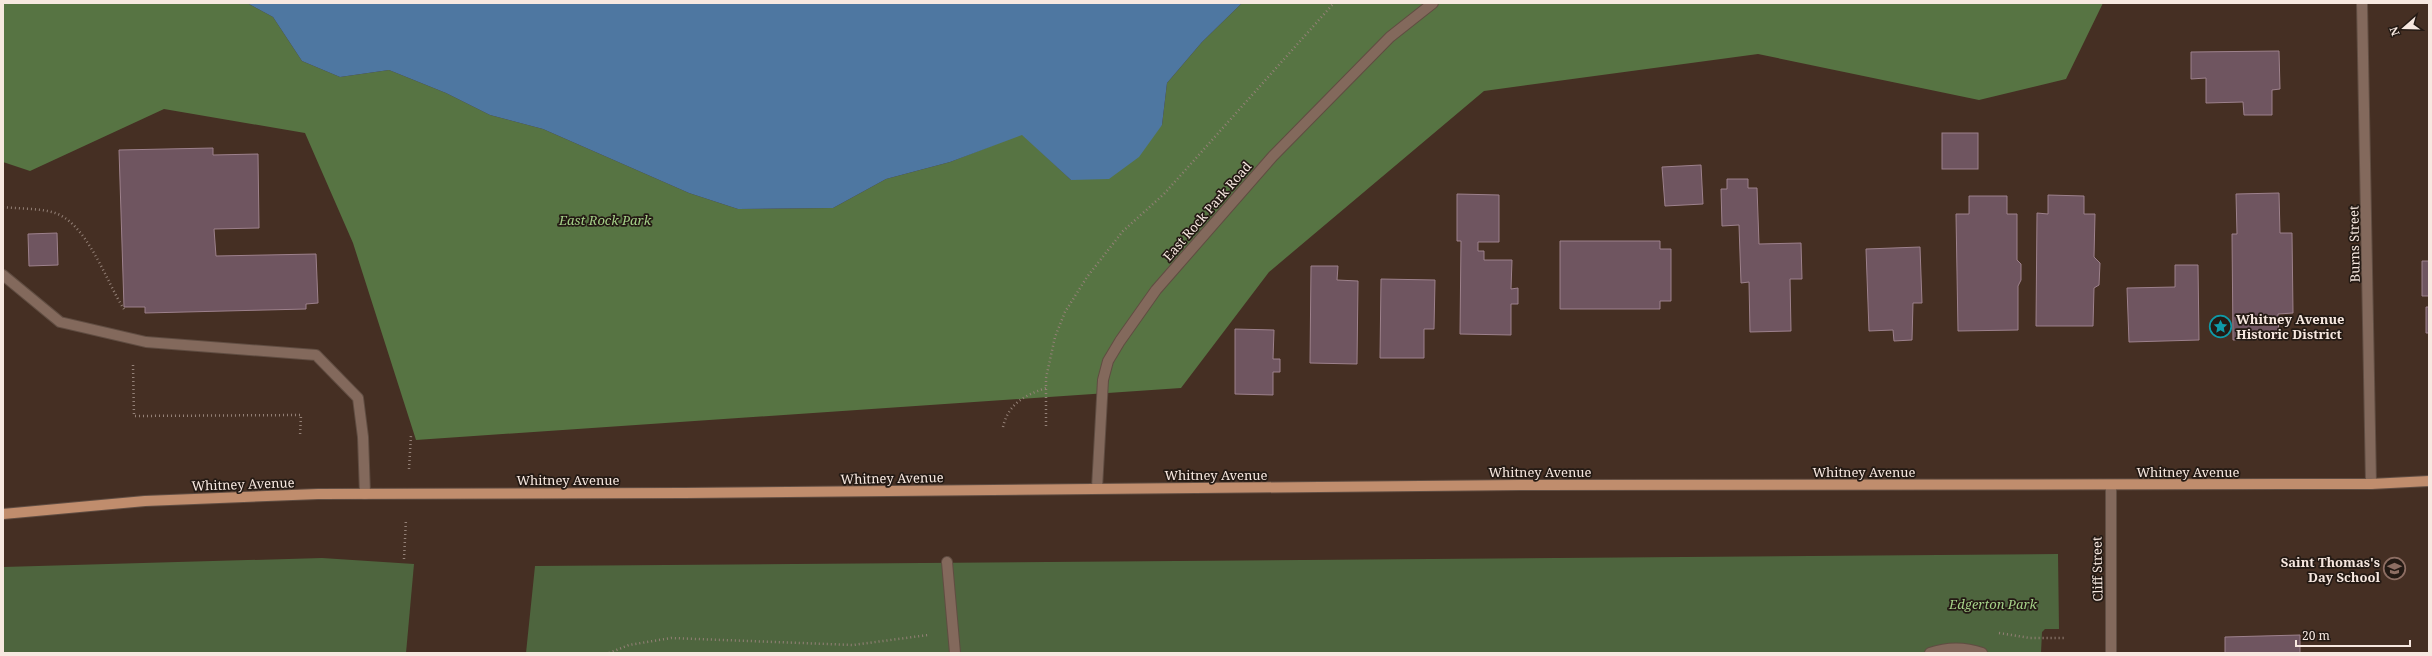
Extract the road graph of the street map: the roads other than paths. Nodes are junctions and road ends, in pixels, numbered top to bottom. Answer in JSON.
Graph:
{"nodes":[{"id":1,"x":1433,"y":3,"type":"edge"},
{"id":2,"x":2362,"y":3,"type":"edge"},
{"id":3,"x":3,"y":275,"type":"edge"},
{"id":4,"x":2429,"y":481,"type":"edge"},
{"id":5,"x":2371,"y":484,"type":"junction"},
{"id":6,"x":2111,"y":485,"type":"junction"},
{"id":7,"x":1097,"y":488,"type":"junction"},
{"id":8,"x":365,"y":494,"type":"junction"},
{"id":9,"x":3,"y":514,"type":"edge"},
{"id":10,"x":947,"y":562,"type":"dead end"},
{"id":11,"x":955,"y":653,"type":"edge"},
{"id":12,"x":1930,"y":653,"type":"edge"},
{"id":13,"x":1982,"y":653,"type":"edge"},
{"id":14,"x":2111,"y":653,"type":"edge"}],
"edges":[{"from":1,"to":7,"type":"street","name":"East Rock Park Road"},
{"from":2,"to":5,"type":"street","name":"Burns Street"},
{"from":3,"to":8,"type":"street"},
{"from":4,"to":5,"type":"main road","name":"Whitney Avenue"},
{"from":5,"to":6,"type":"main road","name":"Whitney Avenue"},
{"from":6,"to":7,"type":"main road","name":"Whitney Avenue"},
{"from":6,"to":14,"type":"street","name":"Cliff Street"},
{"from":7,"to":8,"type":"main road","name":"Whitney Avenue"},
{"from":8,"to":9,"type":"main road","name":"Whitney Avenue"},
{"from":10,"to":11,"type":"street"},
{"from":12,"to":13,"type":"street"}]}
